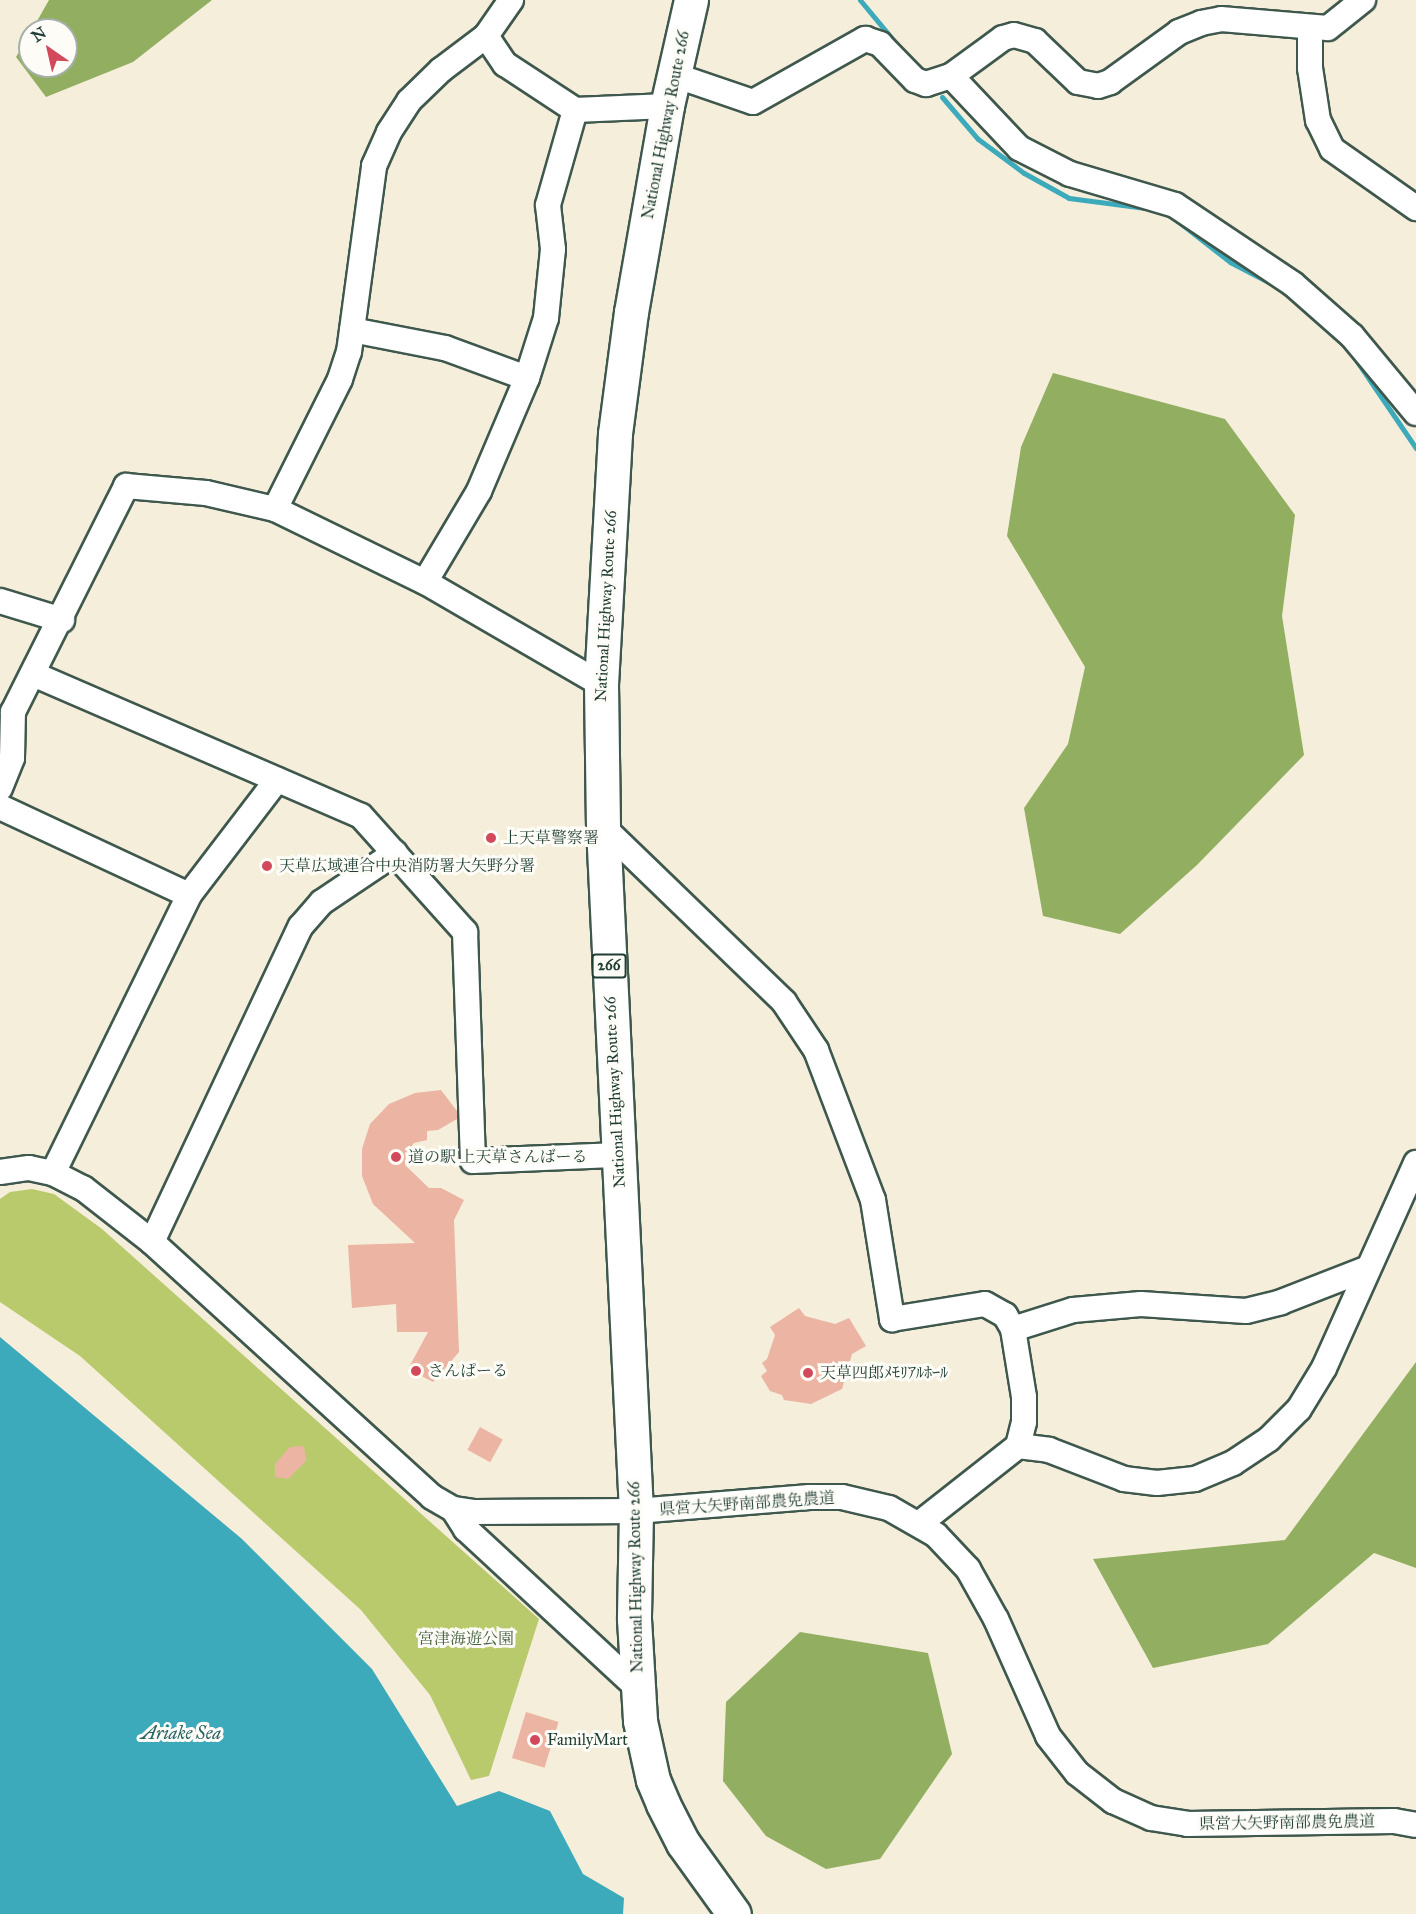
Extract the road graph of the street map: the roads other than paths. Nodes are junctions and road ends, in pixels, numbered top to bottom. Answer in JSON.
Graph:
{"nodes":[{"id":1,"x":511,"y":0,"type":"edge"},
{"id":2,"x":691,"y":0,"type":"edge"},
{"id":3,"x":1363,"y":0,"type":"edge"},
{"id":4,"x":1310,"y":28,"type":"junction"},
{"id":5,"x":486,"y":36,"type":"junction"},
{"id":6,"x":674,"y":75,"type":"junction"},
{"id":7,"x":951,"y":76,"type":"junction"},
{"id":8,"x":667,"y":106,"type":"junction"},
{"id":9,"x":575,"y":110,"type":"junction"},
{"id":10,"x":1416,"y":208,"type":"edge"},
{"id":11,"x":352,"y":330,"type":"junction"},
{"id":12,"x":527,"y":378,"type":"junction"},
{"id":13,"x":1416,"y":413,"type":"edge"},
{"id":14,"x":275,"y":509,"type":"junction"},
{"id":15,"x":425,"y":582,"type":"junction"},
{"id":16,"x":0,"y":601,"type":"edge"},
{"id":17,"x":62,"y":620,"type":"junction"},
{"id":18,"x":33,"y":674,"type":"junction"},
{"id":19,"x":601,"y":684,"type":"junction"},
{"id":20,"x":277,"y":780,"type":"junction"},
{"id":21,"x":0,"y":788,"type":"edge"},
{"id":22,"x":0,"y":807,"type":"edge"},
{"id":23,"x":603,"y":827,"type":"junction"},
{"id":24,"x":395,"y":853,"type":"junction"},
{"id":25,"x":189,"y":895,"type":"junction"},
{"id":26,"x":618,"y":1155,"type":"junction"},
{"id":27,"x":1416,"y":1163,"type":"edge"},
{"id":28,"x":0,"y":1172,"type":"edge"},
{"id":29,"x":53,"y":1173,"type":"junction"},
{"id":30,"x":152,"y":1242,"type":"junction"},
{"id":31,"x":1368,"y":1268,"type":"junction"},
{"id":32,"x":1013,"y":1329,"type":"junction"},
{"id":33,"x":1018,"y":1446,"type":"junction"},
{"id":34,"x":453,"y":1509,"type":"junction"},
{"id":35,"x":636,"y":1511,"type":"junction"},
{"id":36,"x":920,"y":1523,"type":"junction"},
{"id":37,"x":638,"y":1688,"type":"junction"},
{"id":38,"x":1416,"y":1825,"type":"edge"},
{"id":39,"x":734,"y":1914,"type":"edge"}],
"edges":[{"from":1,"to":5,"type":"street"},
{"from":2,"to":6,"type":"highway","name":"National Highway Route 266","number":"266"},
{"from":3,"to":4,"type":"street"},
{"from":4,"to":7,"type":"street"},
{"from":4,"to":10,"type":"street"},
{"from":5,"to":9,"type":"street"},
{"from":5,"to":11,"type":"street"},
{"from":6,"to":7,"type":"street"},
{"from":6,"to":8,"type":"highway","name":"National Highway Route 266","number":"266"},
{"from":7,"to":13,"type":"street"},
{"from":8,"to":9,"type":"street"},
{"from":8,"to":19,"type":"highway","name":"National Highway Route 266","number":"266"},
{"from":9,"to":12,"type":"street"},
{"from":11,"to":12,"type":"street"},
{"from":11,"to":14,"type":"street"},
{"from":12,"to":15,"type":"street"},
{"from":14,"to":15,"type":"street"},
{"from":14,"to":17,"type":"street"},
{"from":15,"to":19,"type":"street"},
{"from":16,"to":17,"type":"street"},
{"from":17,"to":18,"type":"street"},
{"from":18,"to":20,"type":"street"},
{"from":18,"to":21,"type":"street"},
{"from":19,"to":23,"type":"highway","name":"National Highway Route 266","number":"266"},
{"from":20,"to":24,"type":"street"},
{"from":20,"to":25,"type":"street"},
{"from":22,"to":25,"type":"street"},
{"from":23,"to":26,"type":"highway","name":"National Highway Route 266","number":"266"},
{"from":23,"to":32,"type":"street"},
{"from":24,"to":26,"type":"street"},
{"from":24,"to":30,"type":"street"},
{"from":25,"to":29,"type":"street"},
{"from":26,"to":35,"type":"highway","name":"National Highway Route 266","number":"266"},
{"from":27,"to":31,"type":"street"},
{"from":28,"to":29,"type":"street"},
{"from":29,"to":30,"type":"street"},
{"from":30,"to":34,"type":"street"},
{"from":31,"to":32,"type":"street"},
{"from":31,"to":33,"type":"street"},
{"from":32,"to":33,"type":"street"},
{"from":33,"to":36,"type":"street"},
{"from":34,"to":35,"type":"street","name":"県営大矢野南部農免農道"},
{"from":34,"to":37,"type":"street"},
{"from":35,"to":36,"type":"street","name":"県営大矢野南部農免農道"},
{"from":35,"to":37,"type":"highway","name":"National Highway Route 266","number":"266"},
{"from":36,"to":38,"type":"street","name":"県営大矢野南部農免農道"},
{"from":37,"to":39,"type":"highway","name":"National Highway Route 266","number":"266"}]}
